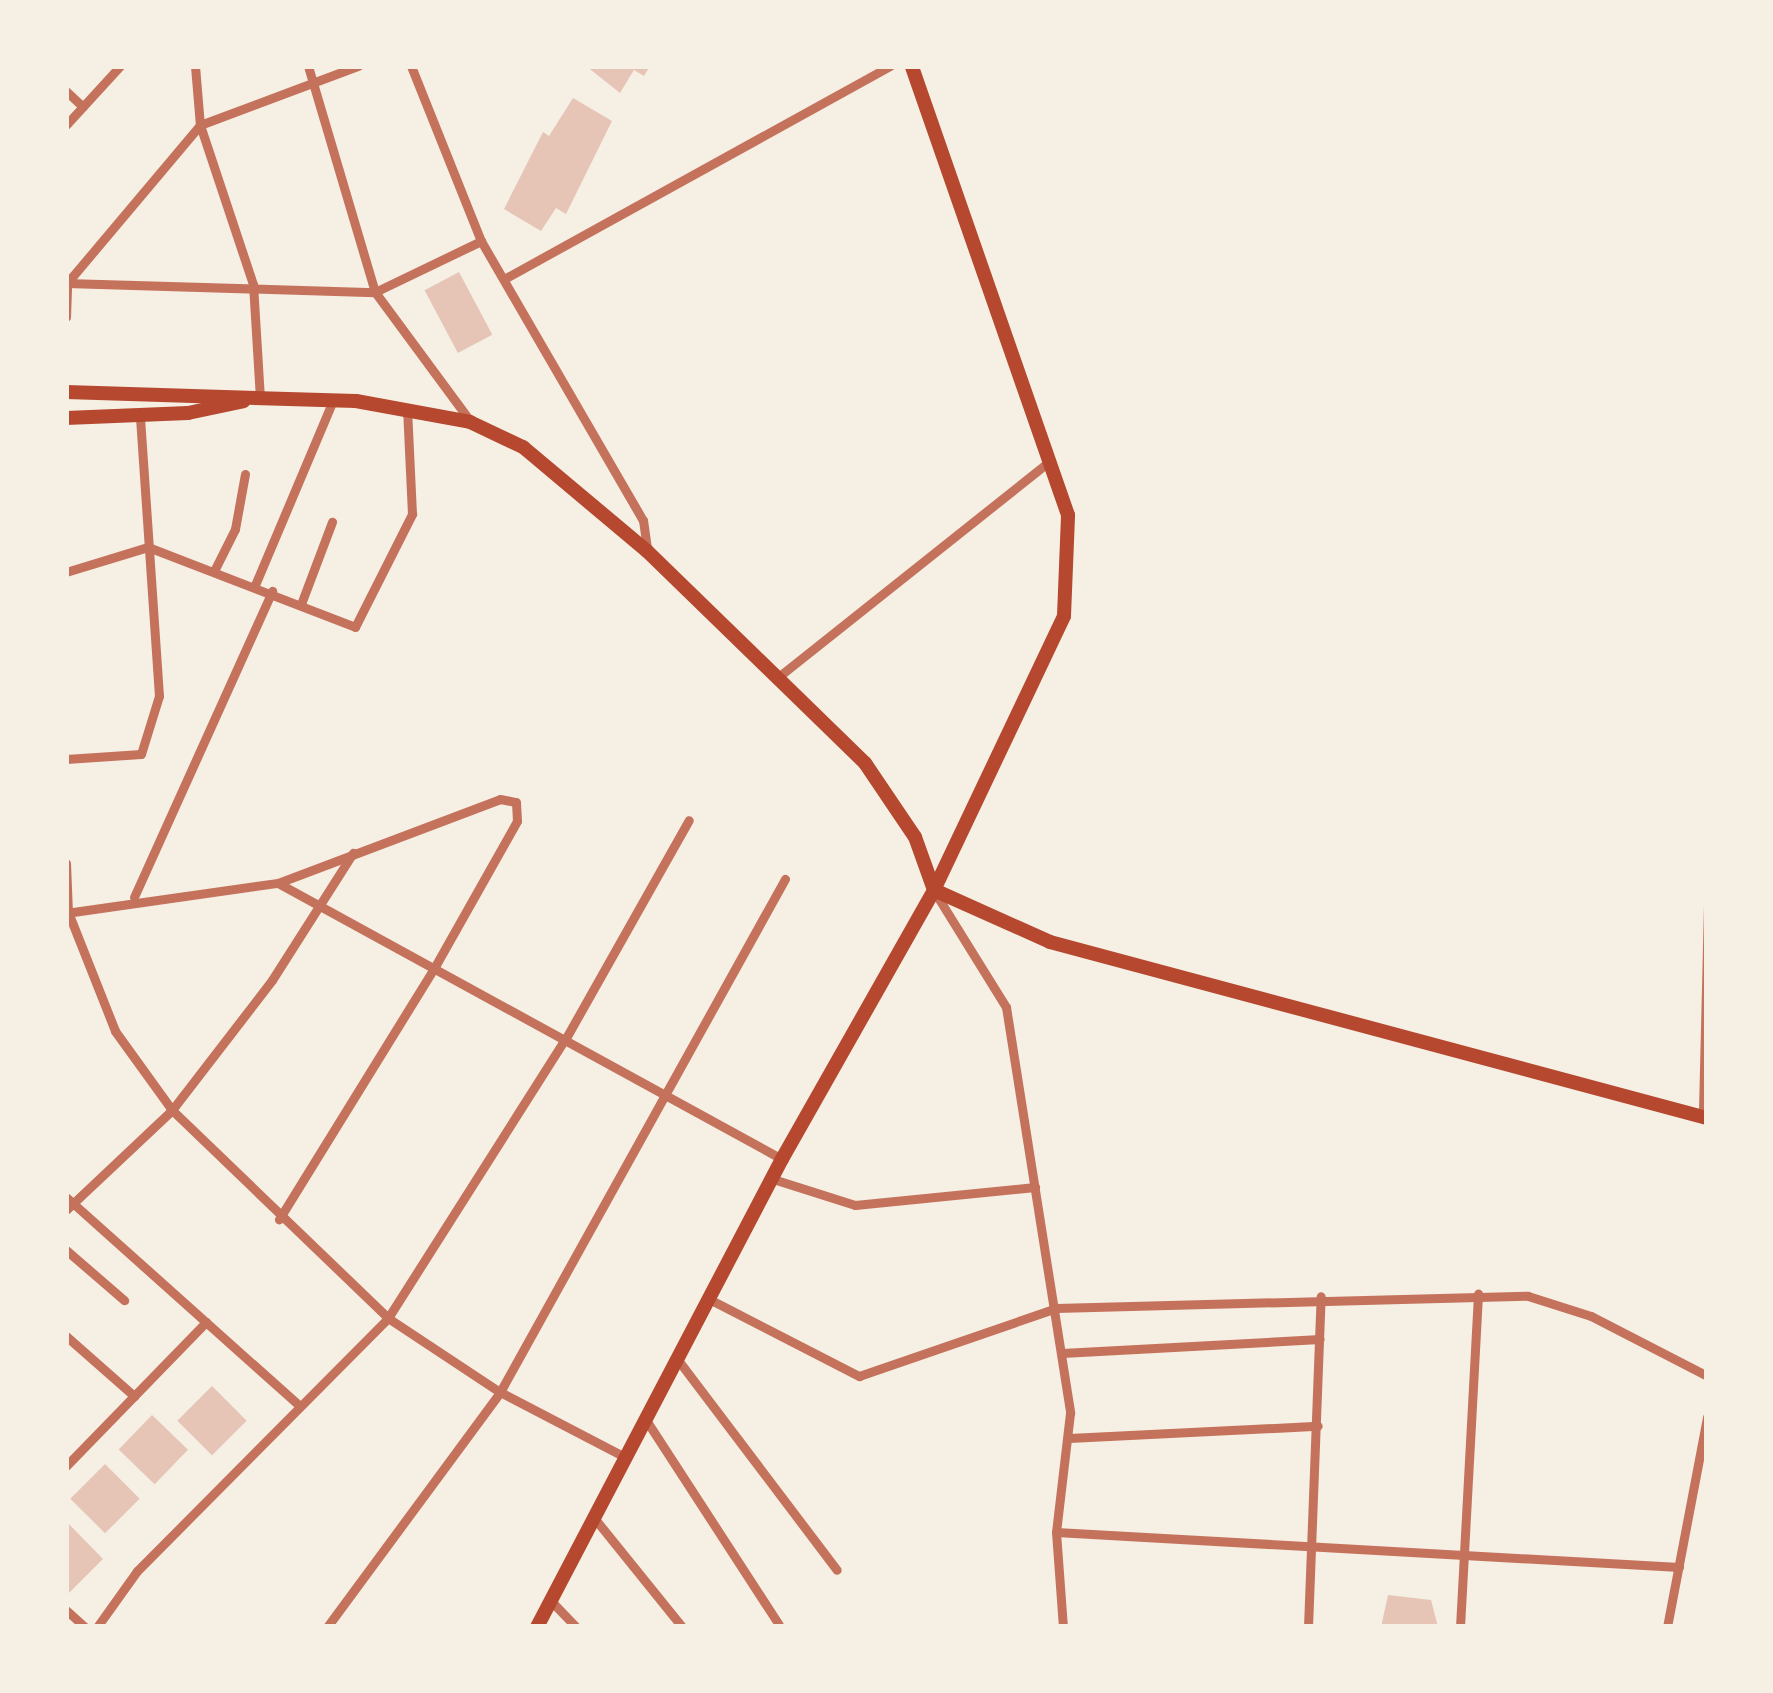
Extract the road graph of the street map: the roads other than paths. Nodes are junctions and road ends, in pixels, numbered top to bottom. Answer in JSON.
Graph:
{"nodes":[{"id":1,"x":120,"y":66,"type":"edge"},
{"id":2,"x":195,"y":66,"type":"edge"},
{"id":3,"x":308,"y":66,"type":"edge"},
{"id":4,"x":358,"y":66,"type":"edge"},
{"id":5,"x":411,"y":66,"type":"edge"},
{"id":6,"x":890,"y":66,"type":"edge"},
{"id":7,"x":912,"y":66,"type":"edge"},
{"id":8,"x":308,"y":83,"type":"junction"},
{"id":9,"x":66,"y":91,"type":"edge"},
{"id":10,"x":82,"y":107,"type":"junction"},
{"id":11,"x":200,"y":124,"type":"junction"},
{"id":12,"x":66,"y":125,"type":"edge"},
{"id":13,"x":482,"y":241,"type":"junction"},
{"id":14,"x":504,"y":279,"type":"junction"},
{"id":15,"x":66,"y":284,"type":"edge"},
{"id":16,"x":253,"y":284,"type":"junction"},
{"id":17,"x":376,"y":292,"type":"junction"},
{"id":18,"x":66,"y":317,"type":"edge"},
{"id":19,"x":66,"y":392,"type":"edge"},
{"id":20,"x":260,"y":397,"type":"junction"},
{"id":21,"x":333,"y":400,"type":"junction"},
{"id":22,"x":407,"y":409,"type":"junction"},
{"id":23,"x":140,"y":417,"type":"junction"},
{"id":24,"x":66,"y":418,"type":"edge"},
{"id":25,"x":470,"y":422,"type":"junction"},
{"id":26,"x":1050,"y":461,"type":"junction"},
{"id":27,"x":245,"y":473,"type":"dead end"},
{"id":28,"x":332,"y":522,"type":"dead end"},
{"id":29,"x":148,"y":547,"type":"junction"},
{"id":30,"x":647,"y":550,"type":"junction"},
{"id":31,"x":214,"y":571,"type":"junction"},
{"id":32,"x":66,"y":572,"type":"edge"},
{"id":33,"x":254,"y":585,"type":"junction"},
{"id":34,"x":272,"y":591,"type":"junction"},
{"id":35,"x":301,"y":604,"type":"junction"},
{"id":36,"x":777,"y":678,"type":"junction"},
{"id":37,"x":66,"y":759,"type":"edge"},
{"id":38,"x":688,"y":820,"type":"dead end"},
{"id":39,"x":353,"y":854,"type":"junction"},
{"id":40,"x":66,"y":863,"type":"edge"},
{"id":41,"x":1707,"y":871,"type":"edge"},
{"id":42,"x":785,"y":879,"type":"dead end"},
{"id":43,"x":278,"y":883,"type":"junction"},
{"id":44,"x":934,"y":890,"type":"junction"},
{"id":45,"x":134,"y":897,"type":"junction"},
{"id":46,"x":322,"y":902,"type":"junction"},
{"id":47,"x":67,"y":912,"type":"edge"},
{"id":48,"x":78,"y":937,"type":"junction"},
{"id":49,"x":66,"y":946,"type":"edge"},
{"id":50,"x":436,"y":965,"type":"junction"},
{"id":51,"x":566,"y":1038,"type":"junction"},
{"id":52,"x":667,"y":1095,"type":"junction"},
{"id":53,"x":172,"y":1110,"type":"junction"},
{"id":54,"x":1704,"y":1117,"type":"edge"},
{"id":55,"x":782,"y":1159,"type":"junction"},
{"id":56,"x":772,"y":1179,"type":"junction"},
{"id":57,"x":1035,"y":1186,"type":"junction"},
{"id":58,"x":68,"y":1204,"type":"edge"},
{"id":59,"x":279,"y":1219,"type":"junction"},
{"id":60,"x":66,"y":1250,"type":"edge"},
{"id":61,"x":1478,"y":1293,"type":"junction"},
{"id":62,"x":1322,"y":1296,"type":"junction"},
{"id":63,"x":710,"y":1299,"type":"junction"},
{"id":64,"x":124,"y":1300,"type":"dead end"},
{"id":65,"x":1056,"y":1308,"type":"junction"},
{"id":66,"x":388,"y":1318,"type":"junction"},
{"id":67,"x":206,"y":1322,"type":"junction"},
{"id":68,"x":66,"y":1336,"type":"edge"},
{"id":69,"x":1320,"y":1339,"type":"junction"},
{"id":70,"x":1062,"y":1353,"type":"junction"},
{"id":71,"x":678,"y":1360,"type":"junction"},
{"id":72,"x":1707,"y":1376,"type":"edge"},
{"id":73,"x":500,"y":1392,"type":"junction"},
{"id":74,"x":134,"y":1396,"type":"junction"},
{"id":75,"x":299,"y":1405,"type":"junction"},
{"id":76,"x":1707,"y":1417,"type":"edge"},
{"id":77,"x":646,"y":1420,"type":"junction"},
{"id":78,"x":1318,"y":1426,"type":"junction"},
{"id":79,"x":1069,"y":1438,"type":"junction"},
{"id":80,"x":627,"y":1458,"type":"junction"},
{"id":81,"x":66,"y":1466,"type":"edge"},
{"id":82,"x":595,"y":1519,"type":"junction"},
{"id":83,"x":1056,"y":1532,"type":"junction"},
{"id":84,"x":1312,"y":1546,"type":"junction"},
{"id":85,"x":1464,"y":1555,"type":"junction"},
{"id":86,"x":1679,"y":1567,"type":"junction"},
{"id":87,"x":836,"y":1570,"type":"dead end"},
{"id":88,"x":551,"y":1600,"type":"junction"},
{"id":89,"x":66,"y":1610,"type":"edge"},
{"id":90,"x":779,"y":1624,"type":"edge"},
{"id":91,"x":85,"y":1627,"type":"edge"},
{"id":92,"x":97,"y":1627,"type":"edge"},
{"id":93,"x":326,"y":1627,"type":"edge"},
{"id":94,"x":537,"y":1627,"type":"edge"},
{"id":95,"x":577,"y":1627,"type":"edge"},
{"id":96,"x":682,"y":1627,"type":"edge"},
{"id":97,"x":1064,"y":1627,"type":"edge"},
{"id":98,"x":1307,"y":1627,"type":"edge"},
{"id":99,"x":1460,"y":1627,"type":"edge"},
{"id":100,"x":1667,"y":1627,"type":"edge"}],
"edges":[{"from":1,"to":10,"type":"street"},
{"from":2,"to":11,"type":"street"},
{"from":3,"to":8,"type":"street"},
{"from":4,"to":8,"type":"street"},
{"from":5,"to":13,"type":"street"},
{"from":6,"to":14,"type":"street"},
{"from":7,"to":26,"type":"main road"},
{"from":8,"to":11,"type":"street"},
{"from":8,"to":17,"type":"street"},
{"from":9,"to":10,"type":"street"},
{"from":10,"to":12,"type":"street"},
{"from":11,"to":15,"type":"street"},
{"from":11,"to":16,"type":"street"},
{"from":13,"to":14,"type":"street"},
{"from":13,"to":17,"type":"street"},
{"from":14,"to":30,"type":"street"},
{"from":15,"to":16,"type":"street"},
{"from":15,"to":18,"type":"street"},
{"from":16,"to":17,"type":"street"},
{"from":16,"to":20,"type":"street"},
{"from":17,"to":25,"type":"street"},
{"from":19,"to":20,"type":"main road"},
{"from":20,"to":21,"type":"main road"},
{"from":20,"to":23,"type":"main road"},
{"from":21,"to":22,"type":"main road"},
{"from":21,"to":33,"type":"street"},
{"from":22,"to":25,"type":"main road"},
{"from":22,"to":35,"type":"street"},
{"from":23,"to":24,"type":"main road"},
{"from":23,"to":29,"type":"street"},
{"from":25,"to":30,"type":"main road"},
{"from":26,"to":36,"type":"street"},
{"from":26,"to":44,"type":"main road"},
{"from":27,"to":31,"type":"street"},
{"from":28,"to":35,"type":"street"},
{"from":29,"to":31,"type":"street"},
{"from":29,"to":32,"type":"street"},
{"from":29,"to":37,"type":"street"},
{"from":30,"to":36,"type":"main road"},
{"from":31,"to":33,"type":"street"},
{"from":33,"to":34,"type":"street"},
{"from":34,"to":35,"type":"street"},
{"from":34,"to":45,"type":"street"},
{"from":36,"to":44,"type":"main road"},
{"from":38,"to":51,"type":"street"},
{"from":39,"to":43,"type":"street"},
{"from":39,"to":46,"type":"street"},
{"from":39,"to":50,"type":"street"},
{"from":40,"to":47,"type":"street"},
{"from":41,"to":54,"type":"lane"},
{"from":42,"to":52,"type":"street"},
{"from":43,"to":45,"type":"street"},
{"from":43,"to":46,"type":"street"},
{"from":44,"to":54,"type":"main road"},
{"from":44,"to":55,"type":"main road"},
{"from":44,"to":57,"type":"street"},
{"from":45,"to":47,"type":"street"},
{"from":46,"to":50,"type":"street"},
{"from":46,"to":53,"type":"street"},
{"from":47,"to":48,"type":"street"},
{"from":48,"to":49,"type":"street"},
{"from":48,"to":53,"type":"street"},
{"from":50,"to":51,"type":"street"},
{"from":50,"to":59,"type":"street"},
{"from":51,"to":52,"type":"street"},
{"from":51,"to":66,"type":"street"},
{"from":52,"to":55,"type":"street"},
{"from":52,"to":73,"type":"street"},
{"from":53,"to":58,"type":"street"},
{"from":53,"to":59,"type":"street"},
{"from":55,"to":56,"type":"main road"},
{"from":56,"to":57,"type":"street"},
{"from":56,"to":63,"type":"main road"},
{"from":57,"to":65,"type":"street"},
{"from":58,"to":67,"type":"street"},
{"from":59,"to":66,"type":"street"},
{"from":60,"to":64,"type":"street"},
{"from":61,"to":62,"type":"street"},
{"from":61,"to":72,"type":"street"},
{"from":61,"to":85,"type":"street"},
{"from":62,"to":65,"type":"street"},
{"from":62,"to":69,"type":"street"},
{"from":63,"to":65,"type":"street"},
{"from":63,"to":71,"type":"main road"},
{"from":65,"to":70,"type":"street"},
{"from":66,"to":73,"type":"street"},
{"from":66,"to":75,"type":"street"},
{"from":67,"to":74,"type":"street"},
{"from":67,"to":75,"type":"street"},
{"from":68,"to":74,"type":"street"},
{"from":69,"to":70,"type":"street"},
{"from":69,"to":78,"type":"street"},
{"from":70,"to":79,"type":"street"},
{"from":71,"to":77,"type":"main road"},
{"from":71,"to":87,"type":"street"},
{"from":73,"to":80,"type":"street"},
{"from":73,"to":93,"type":"street"},
{"from":74,"to":81,"type":"street"},
{"from":75,"to":92,"type":"street"},
{"from":76,"to":86,"type":"street"},
{"from":77,"to":80,"type":"main road"},
{"from":77,"to":90,"type":"street"},
{"from":78,"to":79,"type":"street"},
{"from":78,"to":84,"type":"street"},
{"from":79,"to":83,"type":"street"},
{"from":80,"to":82,"type":"main road"},
{"from":82,"to":88,"type":"main road"},
{"from":82,"to":96,"type":"street"},
{"from":83,"to":84,"type":"street"},
{"from":83,"to":97,"type":"street"},
{"from":84,"to":85,"type":"street"},
{"from":84,"to":98,"type":"street"},
{"from":85,"to":86,"type":"street"},
{"from":85,"to":99,"type":"street"},
{"from":86,"to":100,"type":"street"},
{"from":88,"to":94,"type":"main road"},
{"from":88,"to":95,"type":"street"},
{"from":89,"to":91,"type":"street"}]}
